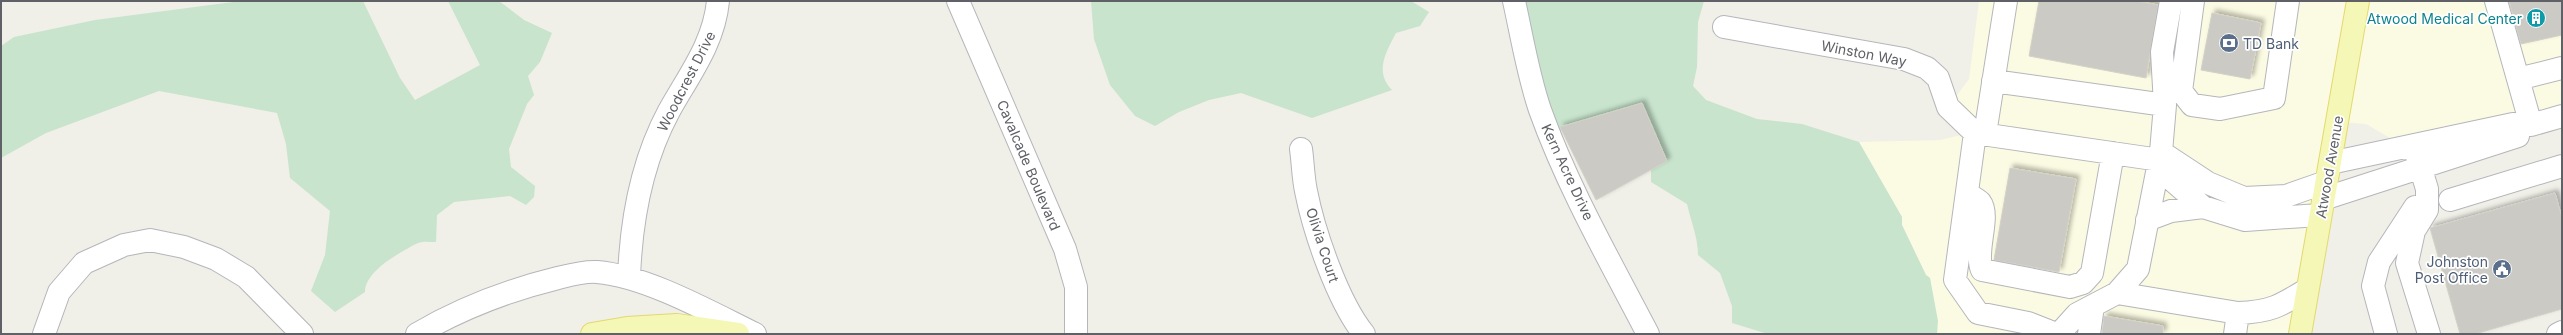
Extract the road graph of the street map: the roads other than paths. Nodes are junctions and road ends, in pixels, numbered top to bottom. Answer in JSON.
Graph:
{"nodes":[{"id":1,"x":718,"y":1,"type":"edge"},
{"id":2,"x":958,"y":1,"type":"edge"},
{"id":3,"x":1514,"y":1,"type":"edge"},
{"id":4,"x":2006,"y":1,"type":"edge"},
{"id":5,"x":2171,"y":1,"type":"edge"},
{"id":6,"x":2193,"y":1,"type":"edge"},
{"id":7,"x":2288,"y":1,"type":"edge"},
{"id":8,"x":2358,"y":1,"type":"edge"},
{"id":9,"x":2496,"y":1,"type":"edge"},
{"id":10,"x":1724,"y":27,"type":"dead end"},
{"id":11,"x":2562,"y":68,"type":"edge"},
{"id":12,"x":2518,"y":79,"type":"junction"},
{"id":13,"x":1993,"y":81,"type":"junction"},
{"id":14,"x":2165,"y":105,"type":"junction"},
{"id":15,"x":2562,"y":116,"type":"edge"},
{"id":16,"x":2531,"y":125,"type":"junction"},
{"id":17,"x":1980,"y":134,"type":"junction"},
{"id":18,"x":2414,"y":146,"type":"junction"},
{"id":19,"x":1301,"y":149,"type":"dead end"},
{"id":20,"x":2113,"y":153,"type":"junction"},
{"id":21,"x":2160,"y":160,"type":"junction"},
{"id":22,"x":2562,"y":166,"type":"edge"},
{"id":23,"x":2413,"y":170,"type":"junction"},
{"id":24,"x":2325,"y":190,"type":"junction"},
{"id":25,"x":1967,"y":193,"type":"junction"},
{"id":26,"x":2450,"y":200,"type":"dead end"},
{"id":27,"x":2203,"y":208,"type":"junction"},
{"id":28,"x":2147,"y":220,"type":"junction"},
{"id":29,"x":629,"y":278,"type":"junction"},
{"id":30,"x":2306,"y":290,"type":"junction"},
{"id":31,"x":2117,"y":293,"type":"junction"},
{"id":32,"x":2093,"y":306,"type":"junction"},
{"id":33,"x":2237,"y":324,"type":"edge"},
{"id":34,"x":2562,"y":332,"type":"edge"},
{"id":35,"x":44,"y":334,"type":"edge"},
{"id":36,"x":302,"y":334,"type":"edge"},
{"id":37,"x":417,"y":334,"type":"edge"},
{"id":38,"x":592,"y":334,"type":"edge"},
{"id":39,"x":738,"y":334,"type":"edge"},
{"id":40,"x":755,"y":334,"type":"edge"},
{"id":41,"x":1076,"y":334,"type":"edge"},
{"id":42,"x":1364,"y":334,"type":"edge"},
{"id":43,"x":1648,"y":334,"type":"edge"},
{"id":44,"x":2057,"y":334,"type":"edge"},
{"id":45,"x":2089,"y":334,"type":"edge"},
{"id":46,"x":2300,"y":334,"type":"edge"},
{"id":47,"x":2386,"y":334,"type":"edge"},
{"id":48,"x":2429,"y":334,"type":"edge"},
{"id":49,"x":2558,"y":334,"type":"edge"}],
"edges":[{"from":1,"to":29,"type":"street","name":"Woodcrest Drive"},
{"from":2,"to":41,"type":"street","name":"Cavalcade Boulevard"},
{"from":3,"to":43,"type":"street","name":"Kern Acre Drive"},
{"from":4,"to":13,"type":"street"},
{"from":5,"to":14,"type":"street"},
{"from":6,"to":7,"type":"street"},
{"from":8,"to":24,"type":"main road","name":"Atwood Avenue"},
{"from":9,"to":12,"type":"street"},
{"from":10,"to":17,"type":"street","name":"Winston Way"},
{"from":11,"to":12,"type":"street"},
{"from":12,"to":16,"type":"street"},
{"from":13,"to":14,"type":"street"},
{"from":13,"to":17,"type":"street"},
{"from":14,"to":21,"type":"street"},
{"from":15,"to":16,"type":"street"},
{"from":16,"to":18,"type":"street"},
{"from":16,"to":23,"type":"street"},
{"from":17,"to":20,"type":"street"},
{"from":17,"to":25,"type":"street"},
{"from":18,"to":23,"type":"street"},
{"from":18,"to":24,"type":"street"},
{"from":19,"to":42,"type":"street","name":"Olivia Court"},
{"from":20,"to":21,"type":"street"},
{"from":20,"to":25,"type":"street"},
{"from":21,"to":24,"type":"street"},
{"from":21,"to":27,"type":"street"},
{"from":21,"to":28,"type":"street"},
{"from":22,"to":26,"type":"street"},
{"from":23,"to":24,"type":"street"},
{"from":23,"to":47,"type":"street"},
{"from":23,"to":48,"type":"street"},
{"from":24,"to":27,"type":"street"},
{"from":24,"to":30,"type":"main road","name":"Atwood Avenue"},
{"from":25,"to":44,"type":"street"},
{"from":27,"to":28,"type":"street"},
{"from":28,"to":31,"type":"street"},
{"from":29,"to":37,"type":"street"},
{"from":29,"to":40,"type":"street"},
{"from":30,"to":33,"type":"street"},
{"from":30,"to":46,"type":"main road","name":"Atwood Avenue"},
{"from":31,"to":32,"type":"street"},
{"from":31,"to":33,"type":"street"},
{"from":32,"to":44,"type":"street"},
{"from":32,"to":45,"type":"street"},
{"from":34,"to":49,"type":"street"},
{"from":35,"to":36,"type":"street"},
{"from":38,"to":39,"type":"main road"}]}
